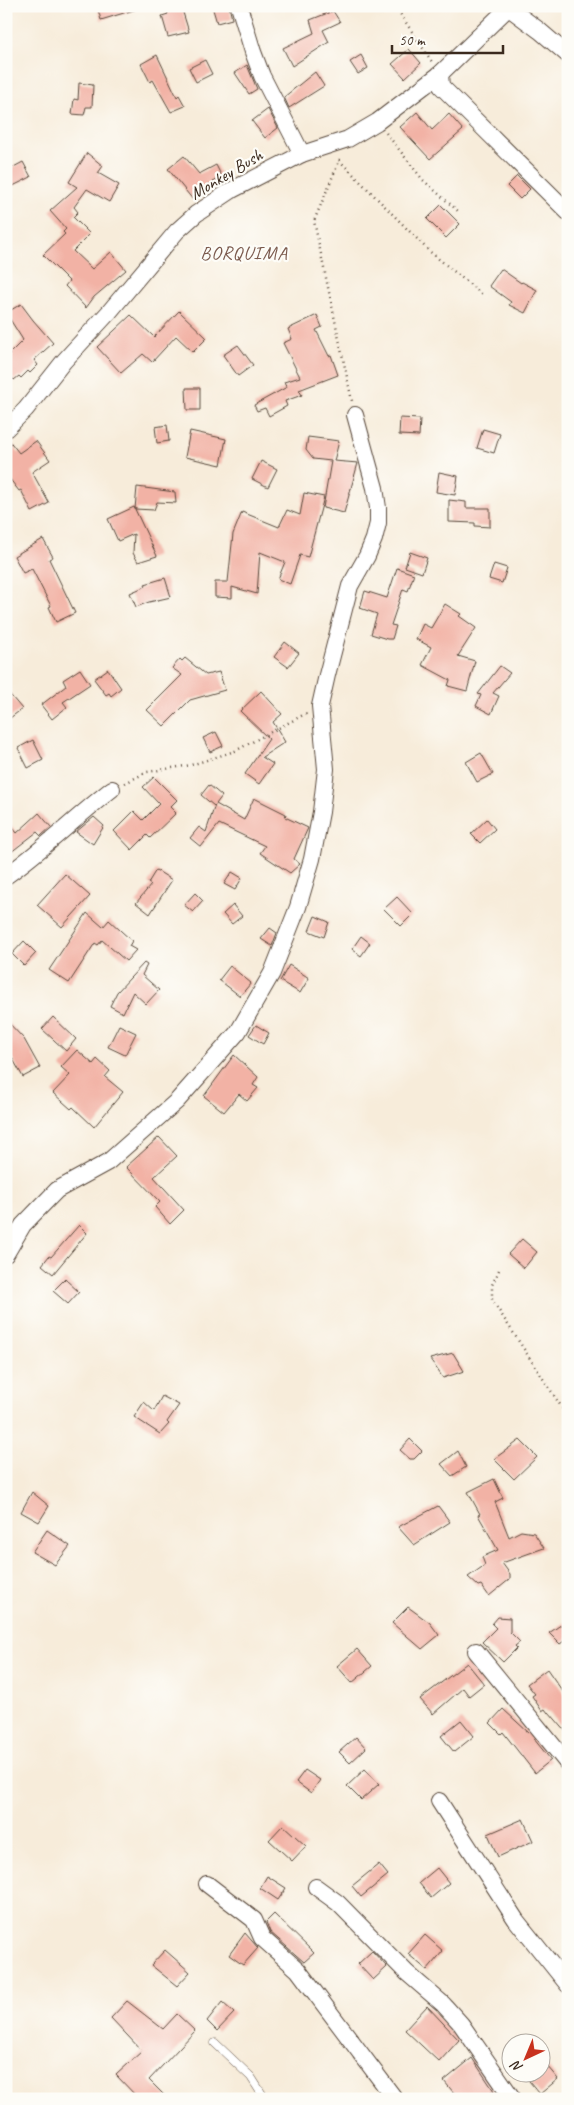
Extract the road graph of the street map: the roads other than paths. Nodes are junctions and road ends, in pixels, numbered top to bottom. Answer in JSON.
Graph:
{"nodes":[{"id":1,"x":239,"y":6,"type":"edge"},
{"id":2,"x":509,"y":7,"type":"edge"},
{"id":3,"x":568,"y":55,"type":"edge"},
{"id":4,"x":440,"y":74,"type":"junction"},
{"id":5,"x":302,"y":154,"type":"junction"},
{"id":6,"x":568,"y":212,"type":"edge"},
{"id":7,"x":355,"y":415,"type":"road end"},
{"id":8,"x":6,"y":430,"type":"edge"},
{"id":9,"x":112,"y":789,"type":"road end"},
{"id":10,"x":6,"y":876,"type":"edge"},
{"id":11,"x":6,"y":1254,"type":"edge"},
{"id":12,"x":476,"y":1651,"type":"dead end"},
{"id":13,"x":568,"y":1764,"type":"edge"},
{"id":14,"x":439,"y":1801,"type":"dead end"},
{"id":15,"x":207,"y":1884,"type":"dead end"},
{"id":16,"x":316,"y":1887,"type":"dead end"},
{"id":17,"x":568,"y":1985,"type":"edge"},
{"id":18,"x":215,"y":2044,"type":"dead end"},
{"id":19,"x":265,"y":2099,"type":"edge"},
{"id":20,"x":395,"y":2099,"type":"edge"},
{"id":21,"x":513,"y":2099,"type":"edge"}],
"edges":[{"from":1,"to":5,"type":"street"},
{"from":2,"to":3,"type":"street"},
{"from":2,"to":4,"type":"street","name":"Monkey Bush"},
{"from":4,"to":5,"type":"street","name":"Monkey Bush"},
{"from":4,"to":6,"type":"street"},
{"from":5,"to":8,"type":"street","name":"Monkey Bush"},
{"from":7,"to":11,"type":"street"},
{"from":9,"to":10,"type":"street"},
{"from":12,"to":13,"type":"street"},
{"from":14,"to":17,"type":"street"},
{"from":15,"to":20,"type":"street"},
{"from":16,"to":21,"type":"street"},
{"from":18,"to":19,"type":"lane"}]}
